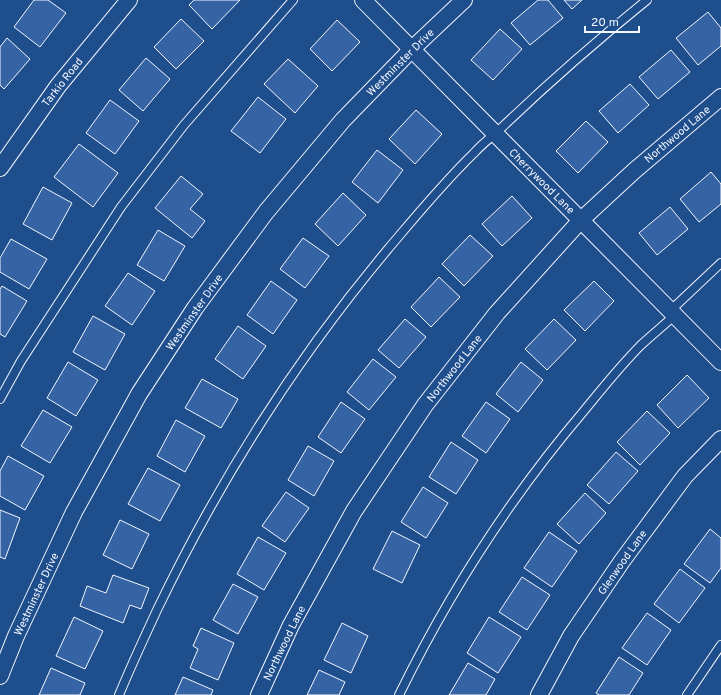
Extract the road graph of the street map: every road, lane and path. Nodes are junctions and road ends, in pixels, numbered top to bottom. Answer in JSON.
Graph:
{"nodes":[{"id":1,"x":129,"y":0,"type":"edge"},
{"id":2,"x":293,"y":0,"type":"edge"},
{"id":3,"x":364,"y":0,"type":"edge"},
{"id":4,"x":464,"y":0,"type":"edge"},
{"id":5,"x":646,"y":0,"type":"edge"},
{"id":6,"x":412,"y":49,"type":"junction"},
{"id":7,"x":721,"y":97,"type":"edge"},
{"id":8,"x":495,"y":134,"type":"junction"},
{"id":9,"x":0,"y":168,"type":"edge"},
{"id":10,"x":581,"y":220,"type":"junction"},
{"id":11,"x":721,"y":264,"type":"edge"},
{"id":12,"x":673,"y":313,"type":"junction"},
{"id":13,"x":721,"y":362,"type":"edge"},
{"id":14,"x":0,"y":399,"type":"edge"},
{"id":15,"x":721,"y":439,"type":"edge"},
{"id":16,"x":721,"y":645,"type":"edge"},
{"id":17,"x":0,"y":676,"type":"edge"},
{"id":18,"x":119,"y":695,"type":"edge"},
{"id":19,"x":259,"y":695,"type":"edge"},
{"id":20,"x":399,"y":695,"type":"edge"},
{"id":21,"x":539,"y":695,"type":"edge"},
{"id":22,"x":687,"y":695,"type":"edge"}],
"edges":[{"from":1,"to":9,"type":"street","name":"Tarkio Road"},
{"from":2,"to":14,"type":"lane"},
{"from":3,"to":6,"type":"street","name":"Cherrywood Lane"},
{"from":4,"to":6,"type":"street","name":"Westminster Drive"},
{"from":5,"to":8,"type":"lane"},
{"from":6,"to":8,"type":"street","name":"Cherrywood Lane"},
{"from":6,"to":17,"type":"street","name":"Westminster Drive"},
{"from":7,"to":10,"type":"street","name":"Northwood Lane"},
{"from":8,"to":10,"type":"street","name":"Cherrywood Lane"},
{"from":8,"to":18,"type":"lane"},
{"from":10,"to":12,"type":"street","name":"Cherrywood Lane"},
{"from":10,"to":19,"type":"street","name":"Northwood Lane"},
{"from":11,"to":12,"type":"lane"},
{"from":12,"to":13,"type":"street","name":"Cherrywood Lane"},
{"from":12,"to":20,"type":"lane"},
{"from":15,"to":21,"type":"street","name":"Glenwood Lane"},
{"from":16,"to":22,"type":"lane"}]}
